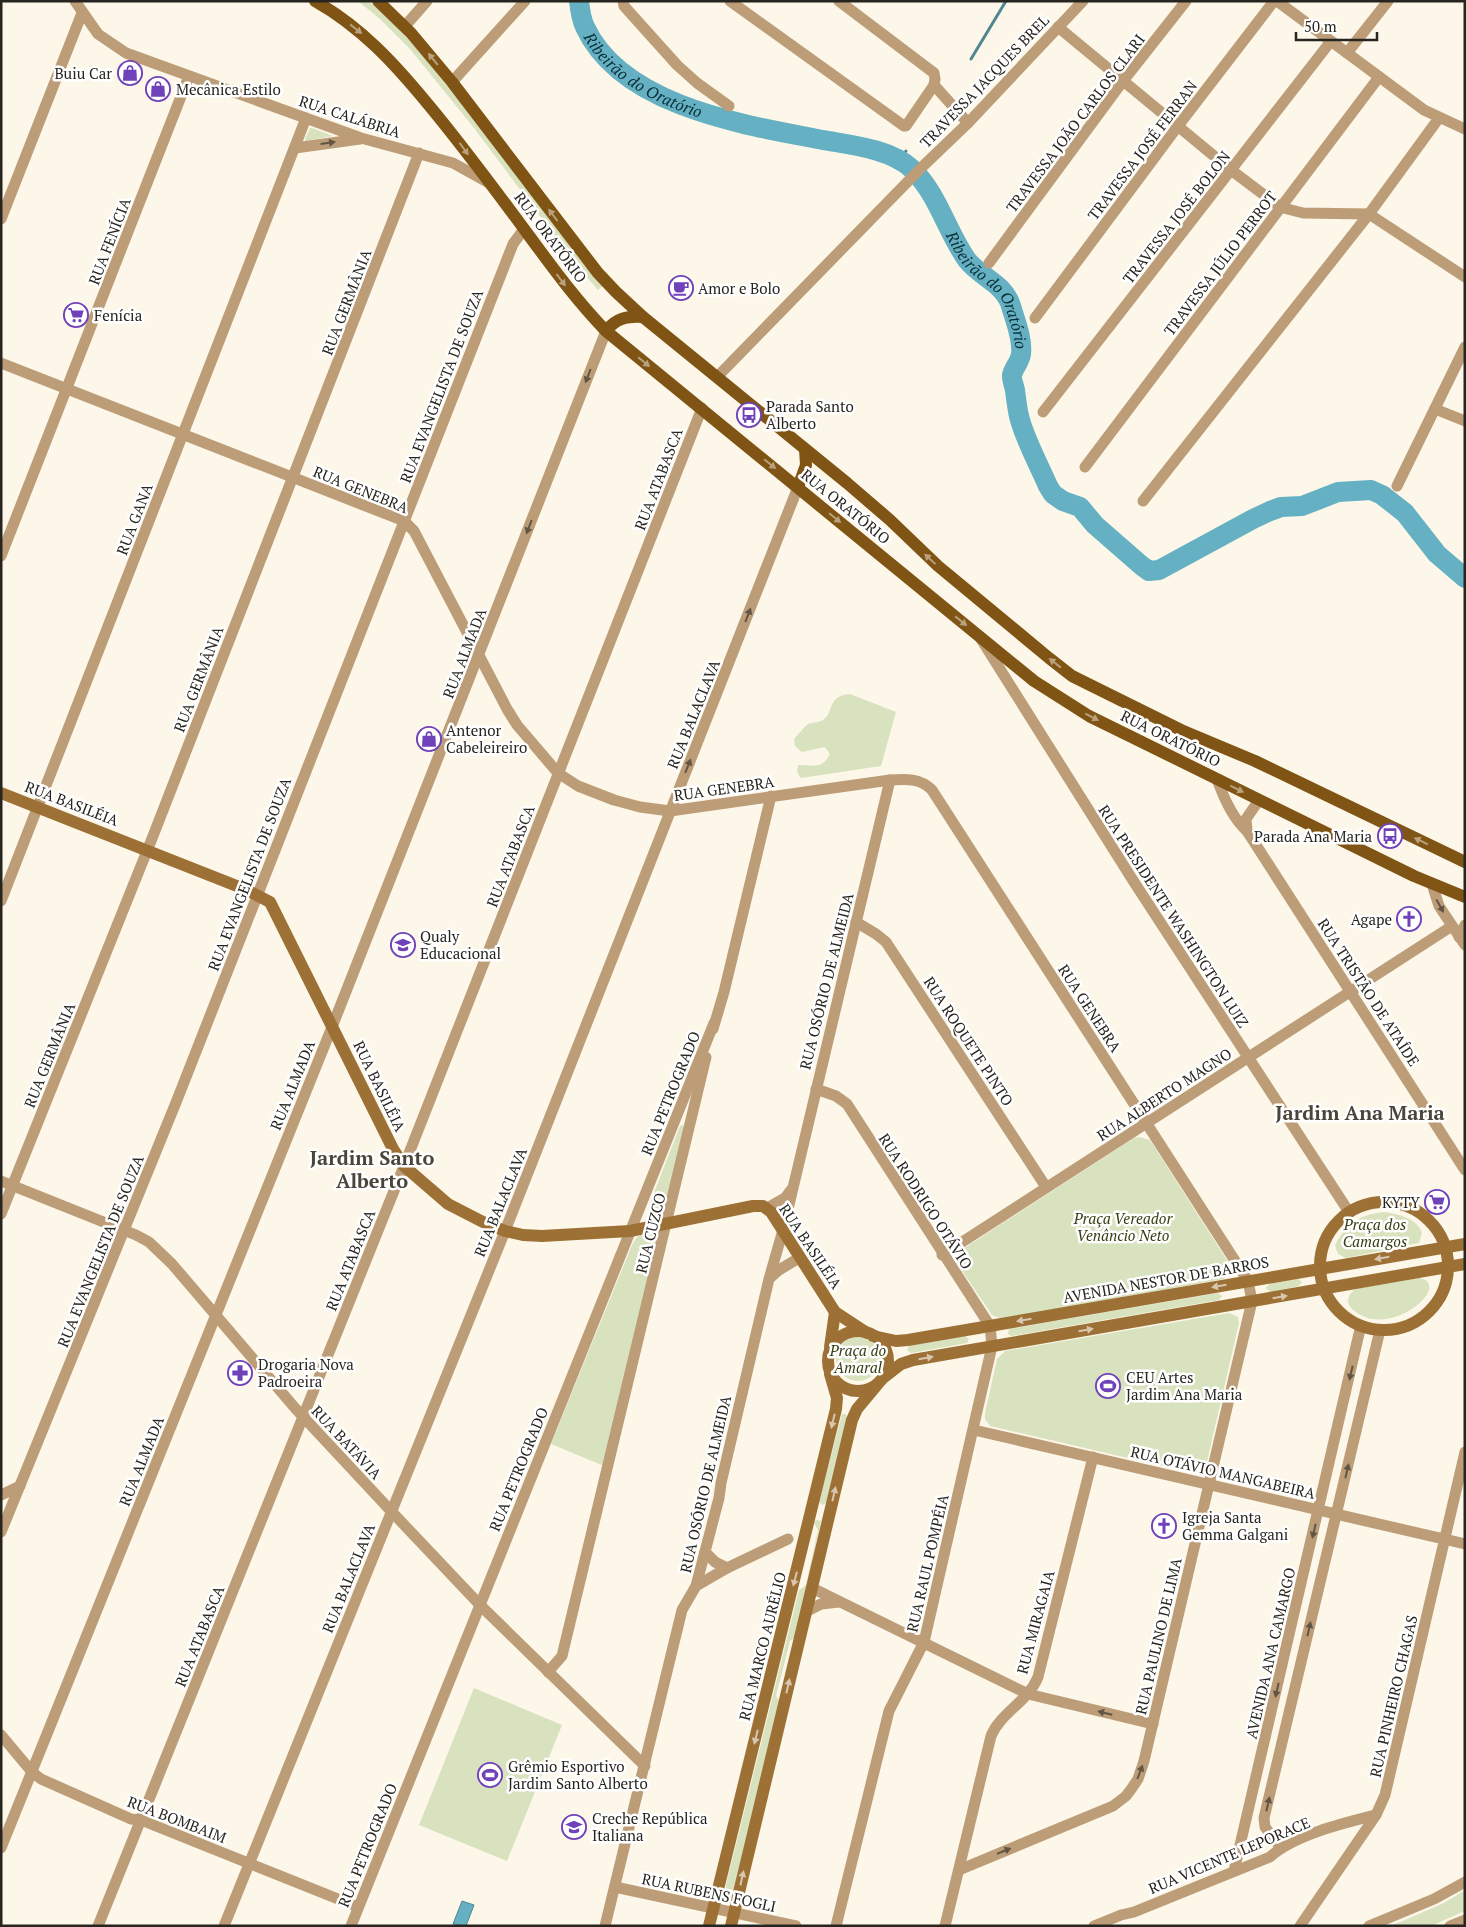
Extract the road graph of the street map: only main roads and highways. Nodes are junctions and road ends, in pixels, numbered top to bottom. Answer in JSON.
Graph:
{"nodes":[{"id":1,"x":316,"y":1,"type":"edge"},
{"id":2,"x":378,"y":1,"type":"edge"},
{"id":3,"x":643,"y":317,"type":"junction"},
{"id":4,"x":606,"y":331,"type":"junction"},
{"id":5,"x":805,"y":449,"type":"junction"},
{"id":6,"x":798,"y":487,"type":"junction"},
{"id":7,"x":1465,"y":862,"type":"edge"},
{"id":8,"x":1465,"y":897,"type":"edge"}],
"edges":[{"from":1,"to":4,"type":"main road","name":"RUA ORATÓRIO","one_way":true},
{"from":3,"to":2,"type":"main road","name":"RUA ORATÓRIO","one_way":true},
{"from":3,"to":4,"type":"main road"},
{"from":3,"to":5,"type":"main road","name":"RUA ORATÓRIO"},
{"from":4,"to":6,"type":"main road","name":"RUA ORATÓRIO","one_way":true},
{"from":5,"to":6,"type":"main road"},
{"from":7,"to":5,"type":"main road","name":"RUA ORATÓRIO","one_way":true},
{"from":6,"to":8,"type":"main road","name":"RUA ORATÓRIO","one_way":true}]}
